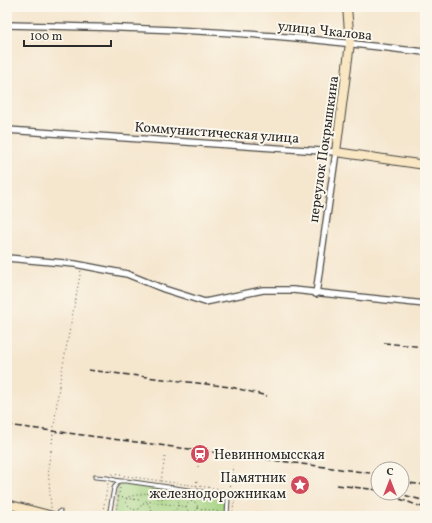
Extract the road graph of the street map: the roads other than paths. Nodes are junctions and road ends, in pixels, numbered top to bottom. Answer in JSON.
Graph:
{"nodes":[{"id":1,"x":347,"y":7,"type":"edge"},
{"id":2,"x":7,"y":25,"type":"edge"},
{"id":3,"x":350,"y":43,"type":"junction"},
{"id":4,"x":425,"y":52,"type":"edge"},
{"id":5,"x":7,"y":130,"type":"edge"},
{"id":6,"x":336,"y":152,"type":"junction"},
{"id":7,"x":425,"y":165,"type":"edge"},
{"id":8,"x":7,"y":258,"type":"edge"},
{"id":9,"x":316,"y":294,"type":"junction"},
{"id":10,"x":425,"y":304,"type":"edge"},
{"id":11,"x":95,"y":477,"type":"dead end"},
{"id":12,"x":119,"y":481,"type":"junction"},
{"id":13,"x":7,"y":504,"type":"edge"},
{"id":14,"x":54,"y":513,"type":"edge"},
{"id":15,"x":227,"y":514,"type":"edge"},
{"id":16,"x":58,"y":516,"type":"edge"},
{"id":17,"x":109,"y":516,"type":"edge"}],
"edges":[{"from":1,"to":3,"type":"street","name":"переулок Покрышкина"},
{"from":2,"to":3,"type":"street","name":"улица Чкалова"},
{"from":3,"to":4,"type":"street","name":"улица Чкалова"},
{"from":3,"to":6,"type":"street","name":"переулок Покрышкина"},
{"from":5,"to":6,"type":"street","name":"Коммунистическая улица"},
{"from":6,"to":7,"type":"street","name":"Коммунистическая улица"},
{"from":6,"to":9,"type":"street","name":"переулок Покрышкина"},
{"from":8,"to":9,"type":"street"},
{"from":9,"to":10,"type":"street"},
{"from":11,"to":12,"type":"lane"},
{"from":12,"to":15,"type":"lane"},
{"from":12,"to":17,"type":"lane"},
{"from":13,"to":14,"type":"street"},
{"from":14,"to":16,"type":"lane"}]}
